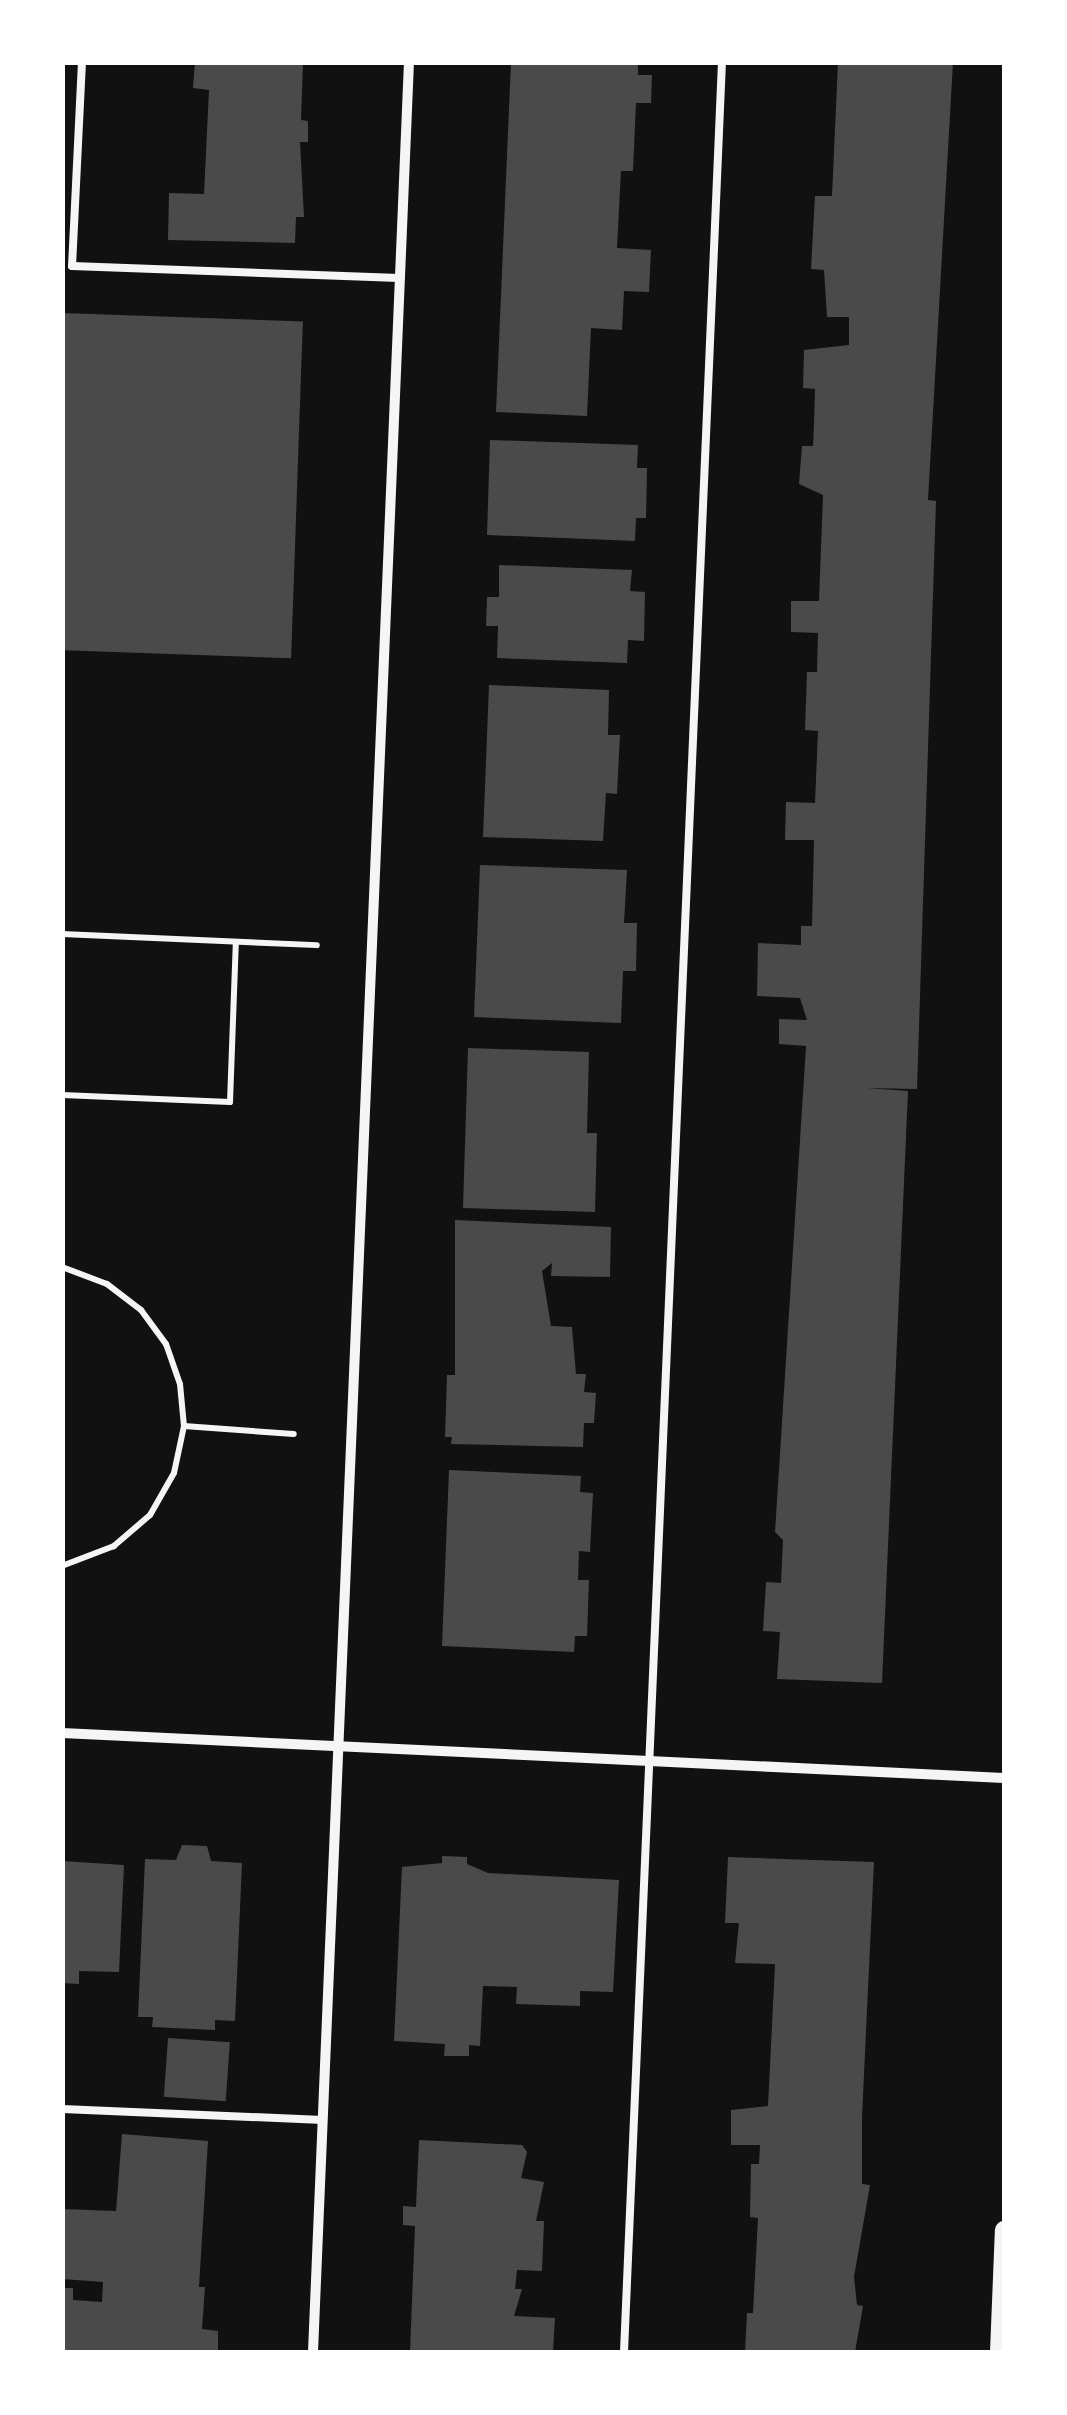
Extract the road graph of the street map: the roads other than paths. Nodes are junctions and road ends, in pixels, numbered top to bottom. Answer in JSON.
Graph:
{"nodes":[{"id":1,"x":82,"y":62,"type":"edge"},
{"id":2,"x":409,"y":62,"type":"edge"},
{"id":3,"x":722,"y":62,"type":"edge"},
{"id":4,"x":399,"y":278,"type":"junction"},
{"id":5,"x":62,"y":1733,"type":"edge"},
{"id":6,"x":337,"y":1748,"type":"junction"},
{"id":7,"x":650,"y":1763,"type":"junction"},
{"id":8,"x":1004,"y":1778,"type":"edge"},
{"id":9,"x":62,"y":2109,"type":"edge"},
{"id":10,"x":323,"y":2120,"type":"junction"},
{"id":11,"x":1004,"y":2230,"type":"edge"},
{"id":12,"x":313,"y":2352,"type":"edge"},
{"id":13,"x":624,"y":2352,"type":"edge"},
{"id":14,"x":999,"y":2352,"type":"edge"}],
"edges":[{"from":1,"to":4,"type":"lane"},
{"from":2,"to":4,"type":"street"},
{"from":3,"to":7,"type":"lane"},
{"from":4,"to":6,"type":"street"},
{"from":5,"to":6,"type":"street"},
{"from":6,"to":7,"type":"street"},
{"from":6,"to":10,"type":"street"},
{"from":7,"to":8,"type":"street"},
{"from":7,"to":13,"type":"lane"},
{"from":9,"to":10,"type":"lane"},
{"from":10,"to":12,"type":"street"},
{"from":11,"to":14,"type":"street"}]}
